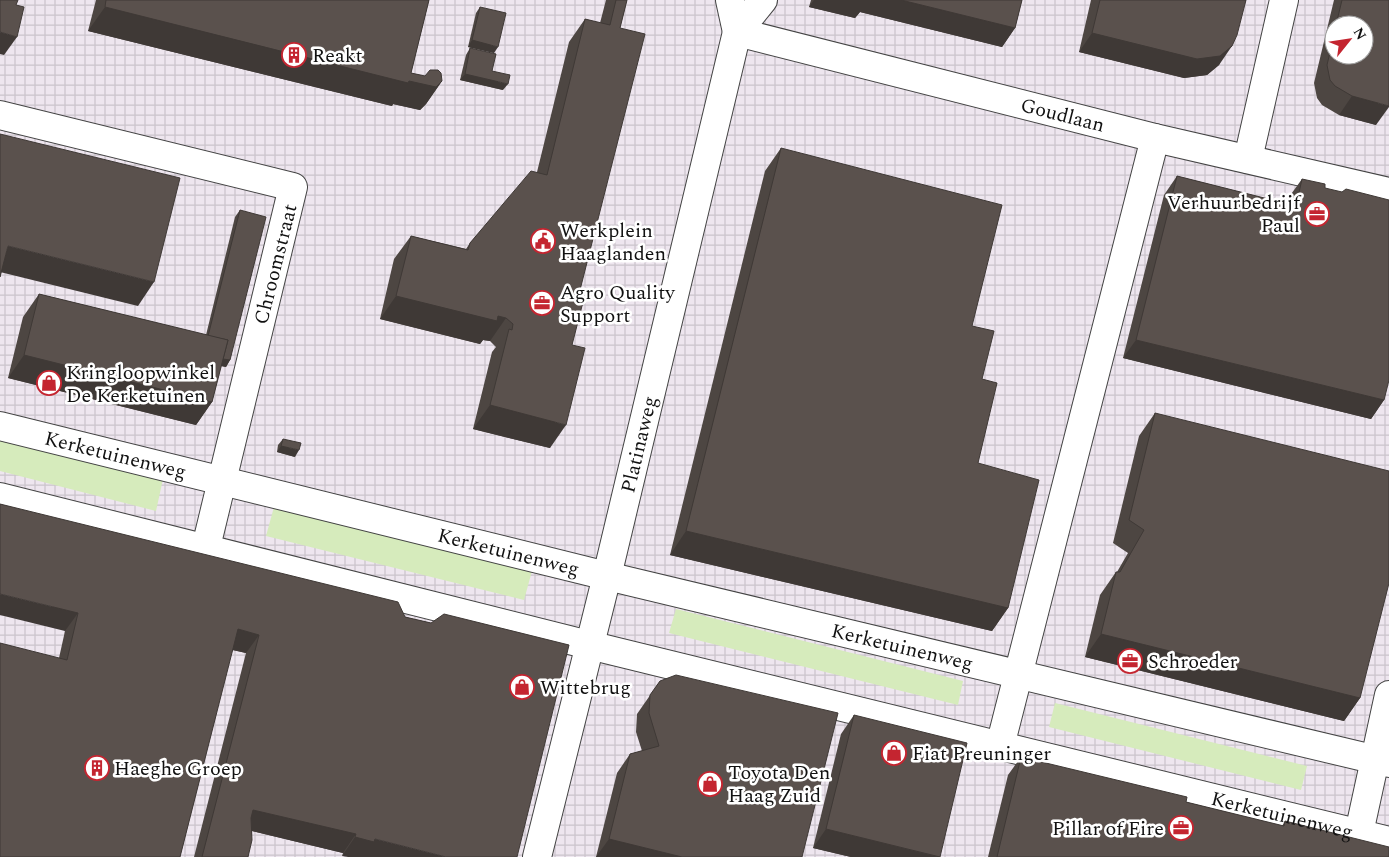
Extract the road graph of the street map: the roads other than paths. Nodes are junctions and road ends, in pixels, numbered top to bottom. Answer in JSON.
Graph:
{"nodes":[{"id":1,"x":730,"y":0,"type":"edge"},
{"id":2,"x":763,"y":0,"type":"edge"},
{"id":3,"x":1284,"y":0,"type":"edge"},
{"id":4,"x":737,"y":32,"type":"junction"},
{"id":5,"x":0,"y":116,"type":"edge"},
{"id":6,"x":1155,"y":138,"type":"junction"},
{"id":7,"x":1248,"y":159,"type":"junction"},
{"id":8,"x":1388,"y":189,"type":"edge"},
{"id":9,"x":0,"y":426,"type":"edge"},
{"id":10,"x":222,"y":482,"type":"junction"},
{"id":11,"x":0,"y":497,"type":"edge"},
{"id":12,"x":206,"y":547,"type":"junction"},
{"id":13,"x":607,"y":576,"type":"junction"},
{"id":14,"x":589,"y":645,"type":"junction"},
{"id":15,"x":1019,"y":674,"type":"junction"},
{"id":16,"x":1389,"y":695,"type":"edge"},
{"id":17,"x":1000,"y":746,"type":"junction"},
{"id":18,"x":1381,"y":761,"type":"edge"},
{"id":19,"x":1358,"y":833,"type":"junction"},
{"id":20,"x":1389,"y":841,"type":"edge"},
{"id":21,"x":537,"y":857,"type":"edge"}],
"edges":[{"from":1,"to":4,"type":"street","name":"Platinaweg"},
{"from":2,"to":4,"type":"street","name":"Platinaweg"},
{"from":3,"to":7,"type":"street"},
{"from":4,"to":6,"type":"street","name":"Goudlaan"},
{"from":4,"to":13,"type":"street","name":"Platinaweg"},
{"from":5,"to":10,"type":"street","name":"Chroomstraat"},
{"from":6,"to":7,"type":"street","name":"Goudlaan"},
{"from":6,"to":15,"type":"street"},
{"from":7,"to":8,"type":"street","name":"Goudlaan"},
{"from":9,"to":10,"type":"street","name":"Kerketuinenweg"},
{"from":10,"to":12,"type":"street","name":"Chroomstraat"},
{"from":10,"to":13,"type":"street","name":"Kerketuinenweg"},
{"from":11,"to":12,"type":"street","name":"Kerketuinenweg"},
{"from":12,"to":14,"type":"street","name":"Kerketuinenweg"},
{"from":13,"to":14,"type":"street","name":"Platinaweg"},
{"from":13,"to":15,"type":"street","name":"Kerketuinenweg"},
{"from":14,"to":17,"type":"street","name":"Kerketuinenweg"},
{"from":14,"to":21,"type":"street","name":"Platinaweg"},
{"from":15,"to":17,"type":"street"},
{"from":15,"to":18,"type":"street","name":"Kerketuinenweg"},
{"from":16,"to":18,"type":"street"},
{"from":17,"to":19,"type":"street","name":"Kerketuinenweg"},
{"from":18,"to":19,"type":"street"},
{"from":19,"to":20,"type":"street","name":"Kerketuinenweg"}]}
